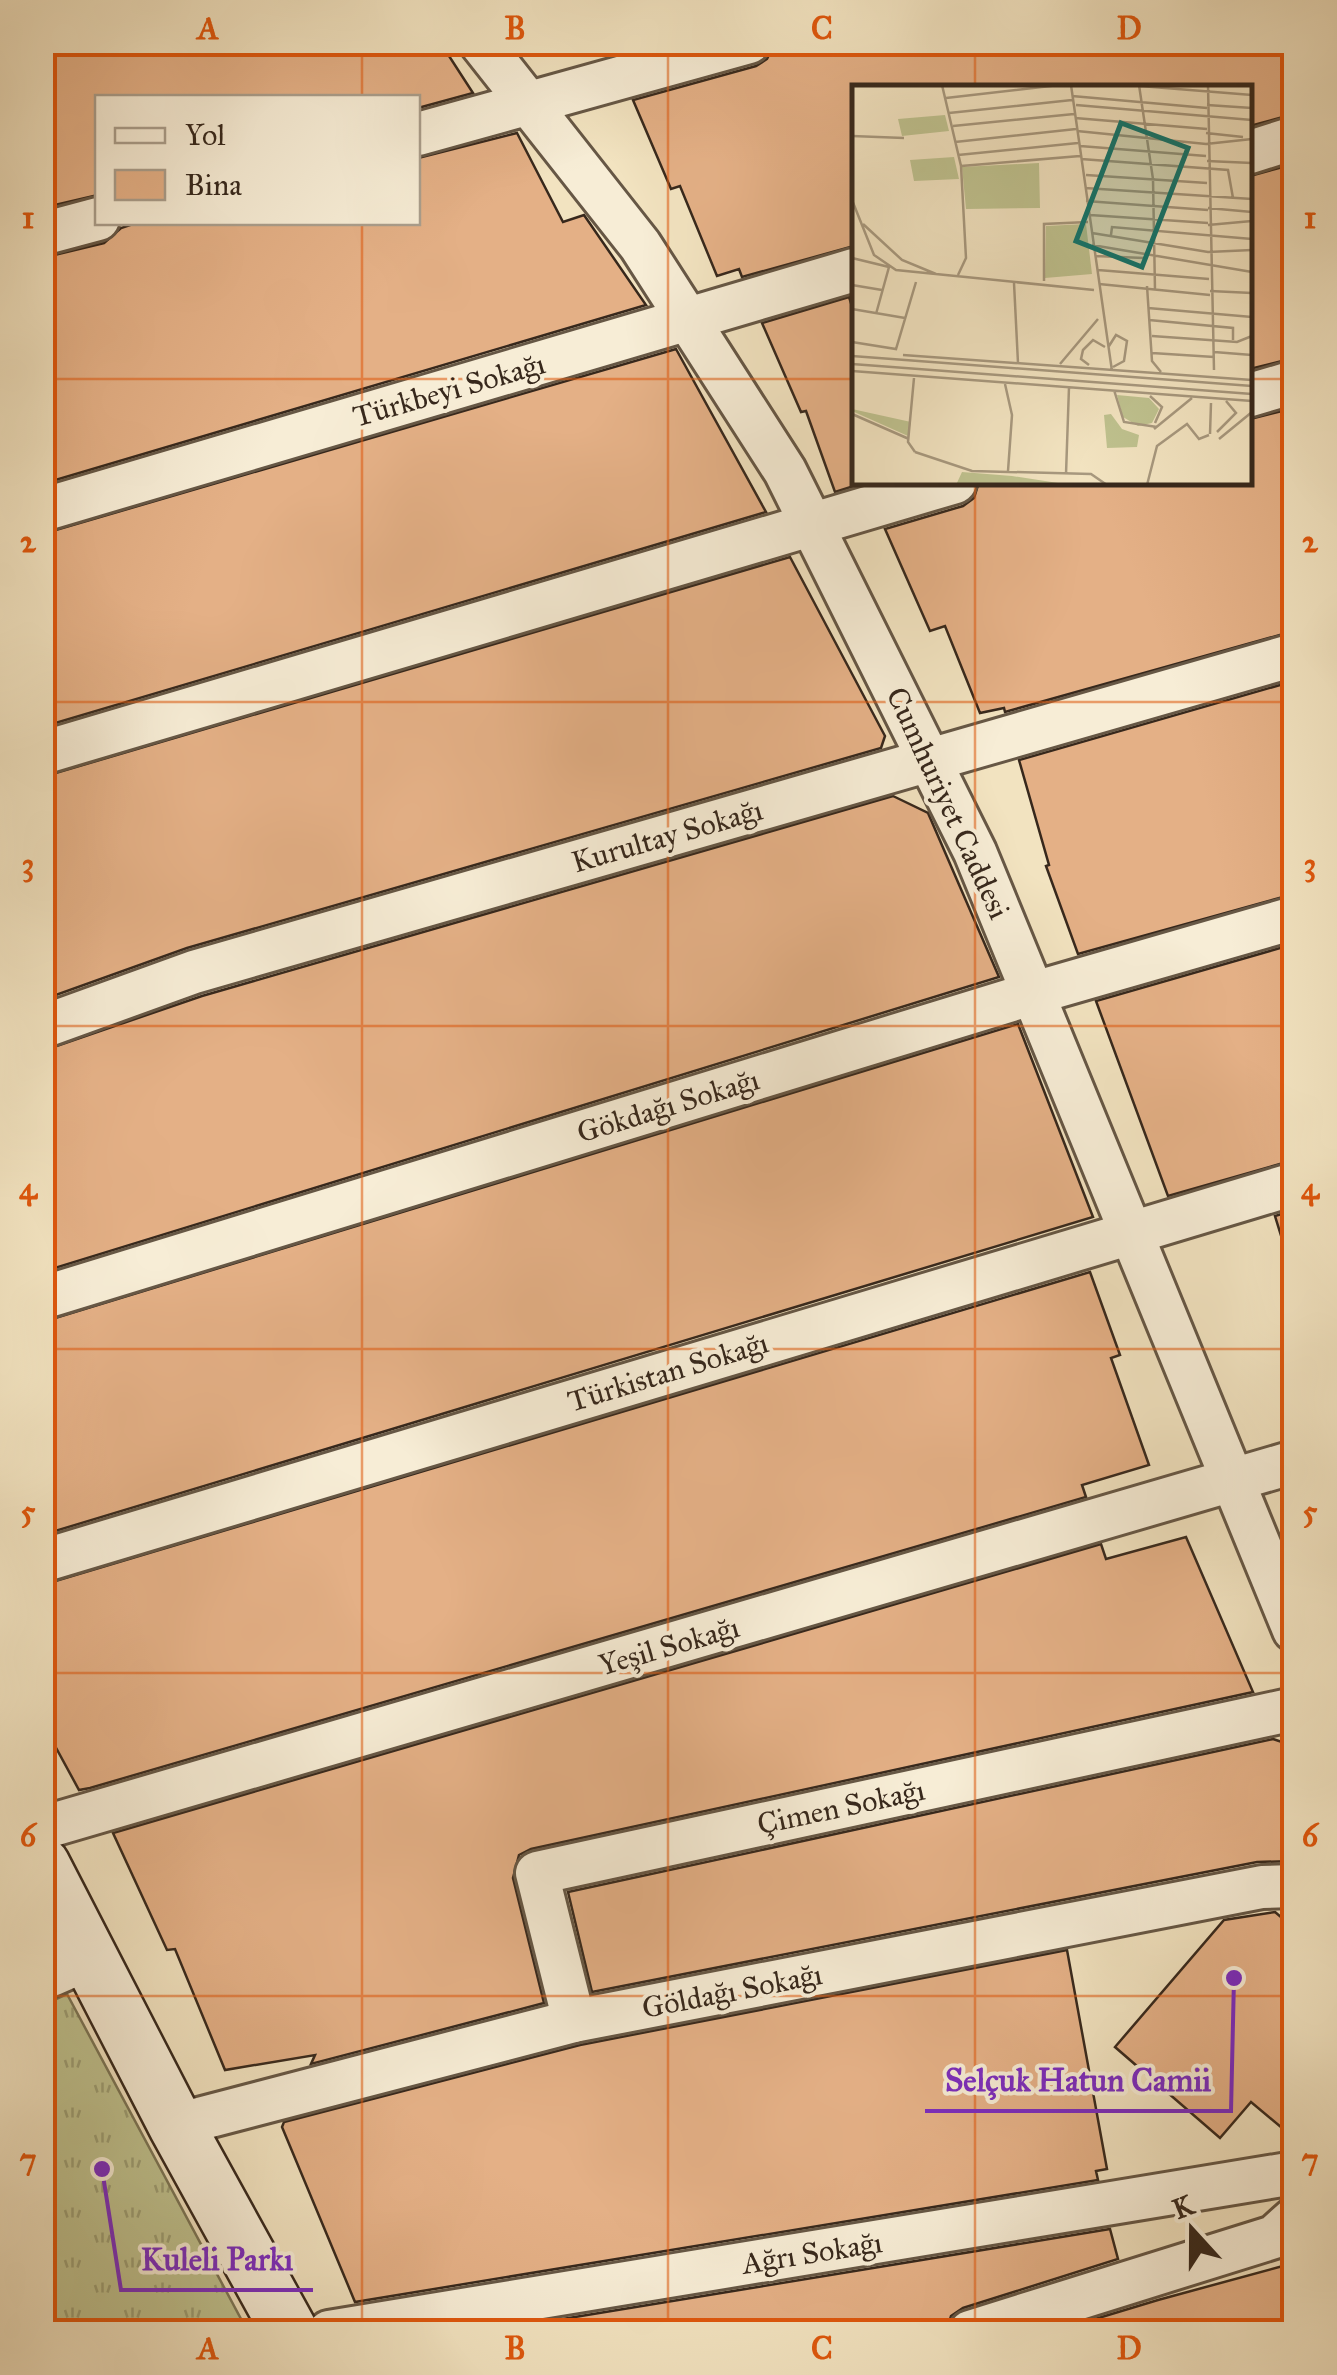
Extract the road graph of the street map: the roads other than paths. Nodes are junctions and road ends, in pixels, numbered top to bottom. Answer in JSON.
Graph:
{"nodes":[{"id":1,"x":480,"y":42,"type":"edge"},
{"id":2,"x":749,"y":42,"type":"edge"},
{"id":3,"x":530,"y":104,"type":"junction"},
{"id":4,"x":420,"y":133,"type":"edge"},
{"id":5,"x":1294,"y":138,"type":"edge"},
{"id":6,"x":1252,"y":151,"type":"edge"},
{"id":7,"x":95,"y":220,"type":"edge"},
{"id":8,"x":42,"y":234,"type":"edge"},
{"id":9,"x":852,"y":271,"type":"edge"},
{"id":10,"x":689,"y":320,"type":"junction"},
{"id":11,"x":1294,"y":382,"type":"edge"},
{"id":12,"x":1252,"y":394,"type":"edge"},
{"id":13,"x":945,"y":485,"type":"edge"},
{"id":14,"x":42,"y":510,"type":"edge"},
{"id":15,"x":812,"y":525,"type":"junction"},
{"id":16,"x":1294,"y":655,"type":"edge"},
{"id":17,"x":42,"y":753,"type":"edge"},
{"id":18,"x":931,"y":760,"type":"junction"},
{"id":19,"x":1294,"y":918,"type":"edge"},
{"id":20,"x":1034,"y":992,"type":"junction"},
{"id":21,"x":42,"y":1027,"type":"edge"},
{"id":22,"x":1294,"y":1184,"type":"edge"},
{"id":23,"x":1130,"y":1232,"type":"junction"},
{"id":24,"x":42,"y":1298,"type":"edge"},
{"id":25,"x":1294,"y":1462,"type":"edge"},
{"id":26,"x":1233,"y":1482,"type":"junction"},
{"id":27,"x":42,"y":1561,"type":"edge"},
{"id":28,"x":1294,"y":1630,"type":"edge"},
{"id":29,"x":1294,"y":1708,"type":"edge"},
{"id":30,"x":42,"y":1828,"type":"edge"},
{"id":31,"x":42,"y":1866,"type":"edge"},
{"id":32,"x":1294,"y":1886,"type":"edge"},
{"id":33,"x":66,"y":1968,"type":"edge"},
{"id":34,"x":574,"y":2022,"type":"junction"},
{"id":35,"x":176,"y":2125,"type":"junction"},
{"id":36,"x":1294,"y":2173,"type":"edge"},
{"id":37,"x":1294,"y":2219,"type":"edge"},
{"id":38,"x":290,"y":2332,"type":"edge"},
{"id":39,"x":328,"y":2332,"type":"edge"},
{"id":40,"x":970,"y":2332,"type":"edge"}],
"edges":[{"from":1,"to":3,"type":"street","name":"Cumhuriyet Caddesi"},
{"from":2,"to":3,"type":"street"},
{"from":3,"to":4,"type":"street"},
{"from":3,"to":10,"type":"street","name":"Cumhuriyet Caddesi"},
{"from":5,"to":6,"type":"street"},
{"from":7,"to":8,"type":"street"},
{"from":9,"to":10,"type":"street","name":"Türkbeyi Sokağı"},
{"from":10,"to":14,"type":"street","name":"Türkbeyi Sokağı"},
{"from":10,"to":15,"type":"street","name":"Cumhuriyet Caddesi"},
{"from":11,"to":12,"type":"street"},
{"from":13,"to":15,"type":"street"},
{"from":15,"to":17,"type":"street"},
{"from":15,"to":18,"type":"street","name":"Cumhuriyet Caddesi"},
{"from":16,"to":18,"type":"street","name":"Kurultay Sokağı"},
{"from":18,"to":20,"type":"street","name":"Cumhuriyet Caddesi"},
{"from":18,"to":21,"type":"street","name":"Kurultay Sokağı"},
{"from":19,"to":20,"type":"street","name":"Gökdağı Sokağı"},
{"from":20,"to":23,"type":"street","name":"Cumhuriyet Caddesi"},
{"from":20,"to":24,"type":"street","name":"Gökdağı Sokağı"},
{"from":22,"to":23,"type":"street","name":"Türkistan Sokağı"},
{"from":23,"to":26,"type":"street","name":"Cumhuriyet Caddesi"},
{"from":23,"to":27,"type":"street","name":"Türkistan Sokağı"},
{"from":25,"to":26,"type":"street","name":"Yeşil Sokağı"},
{"from":26,"to":28,"type":"street","name":"Cumhuriyet Caddesi"},
{"from":26,"to":30,"type":"street","name":"Yeşil Sokağı"},
{"from":29,"to":34,"type":"street","name":"Çimen Sokağı"},
{"from":31,"to":33,"type":"main road"},
{"from":32,"to":34,"type":"street","name":"Göldağı Sokağı"},
{"from":33,"to":35,"type":"main road"},
{"from":34,"to":35,"type":"street","name":"Göldağı Sokağı"},
{"from":35,"to":38,"type":"main road"},
{"from":36,"to":39,"type":"street","name":"Ağrı Sokağı"},
{"from":37,"to":40,"type":"street"}]}
